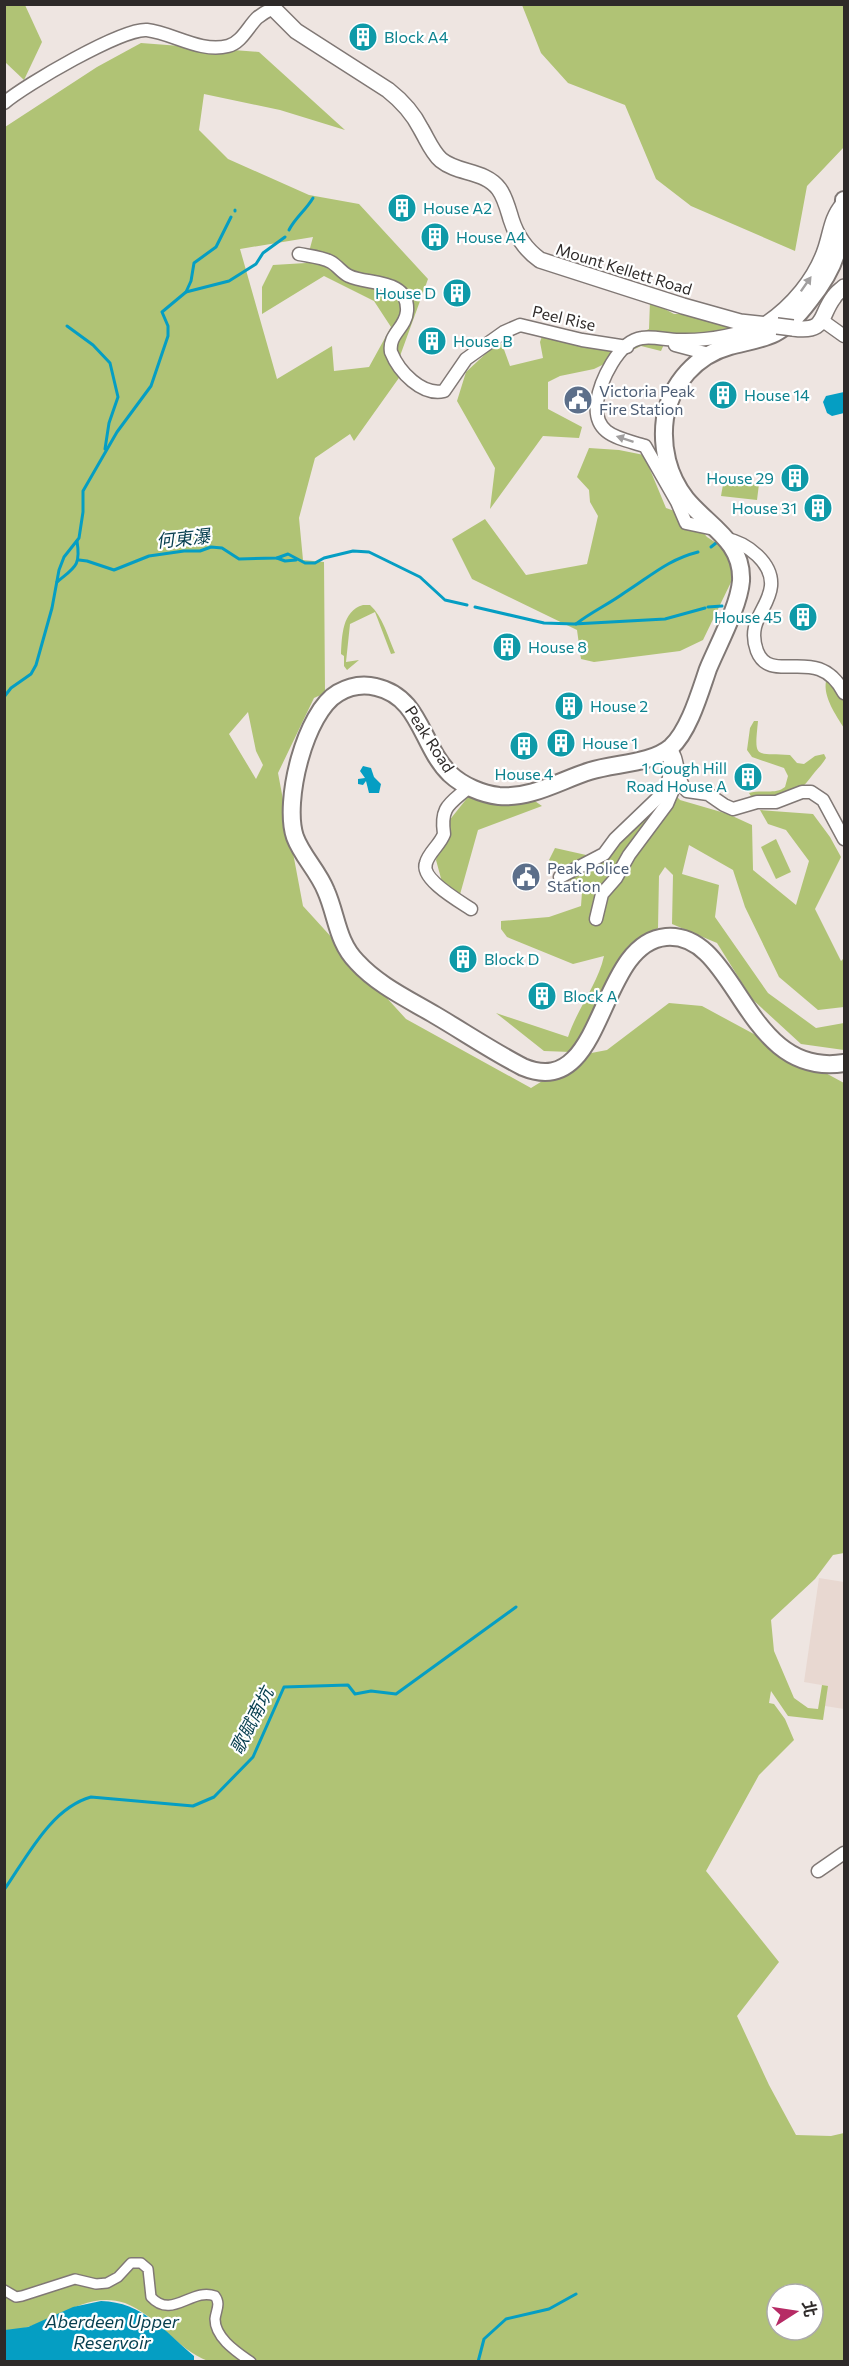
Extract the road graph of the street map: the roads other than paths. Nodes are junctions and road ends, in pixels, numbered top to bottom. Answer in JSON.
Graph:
{"nodes":[{"id":1,"x":272,"y":6,"type":"edge"},
{"id":2,"x":4,"y":103,"type":"edge"},
{"id":3,"x":844,"y":202,"type":"edge"},
{"id":4,"x":299,"y":254,"type":"dead end"},
{"id":5,"x":844,"y":287,"type":"edge"},
{"id":6,"x":823,"y":321,"type":"junction"},
{"id":7,"x":771,"y":326,"type":"junction"},
{"id":8,"x":844,"y":336,"type":"edge"},
{"id":9,"x":651,"y":338,"type":"junction"},
{"id":10,"x":627,"y":347,"type":"junction"},
{"id":11,"x":709,"y":354,"type":"junction"},
{"id":12,"x":723,"y":535,"type":"junction"},
{"id":13,"x":844,"y":693,"type":"edge"},
{"id":14,"x":670,"y":748,"type":"junction"},
{"id":15,"x":679,"y":774,"type":"junction"},
{"id":16,"x":469,"y":787,"type":"junction"},
{"id":17,"x":844,"y":839,"type":"edge"},
{"id":18,"x":560,"y":877,"type":"dead end"},
{"id":19,"x":471,"y":909,"type":"dead end"},
{"id":20,"x":596,"y":919,"type":"dead end"},
{"id":21,"x":844,"y":1063,"type":"edge"},
{"id":22,"x":844,"y":1854,"type":"edge"},
{"id":23,"x":818,"y":1871,"type":"dead end"},
{"id":24,"x":4,"y":2290,"type":"edge"},
{"id":25,"x":251,"y":2361,"type":"edge"}],
"edges":[{"from":1,"to":2,"type":"street","name":"Mount Kellett Road"},
{"from":1,"to":7,"type":"street","name":"Mount Kellett Road"},
{"from":7,"to":3,"type":"street","one_way":true},
{"from":3,"to":11,"type":"main road"},
{"from":4,"to":10,"type":"street","name":"Peel Rise"},
{"from":5,"to":6,"type":"street"},
{"from":6,"to":7,"type":"street","name":"Mount Kellett Road","bridge":true},
{"from":6,"to":8,"type":"street"},
{"from":7,"to":9,"type":"street"},
{"from":9,"to":10,"type":"street"},
{"from":9,"to":11,"type":"street"},
{"from":12,"to":10,"type":"street","one_way":true},
{"from":11,"to":12,"type":"main road"},
{"from":12,"to":13,"type":"street"},
{"from":12,"to":14,"type":"main road"},
{"from":14,"to":15,"type":"street"},
{"from":14,"to":16,"type":"main road","name":"Peak Road"},
{"from":14,"to":18,"type":"street"},
{"from":15,"to":17,"type":"street"},
{"from":15,"to":20,"type":"street"},
{"from":16,"to":19,"type":"street"},
{"from":16,"to":21,"type":"main road","name":"Peak Road"},
{"from":22,"to":23,"type":"street"},
{"from":24,"to":25,"type":"street"}]}
